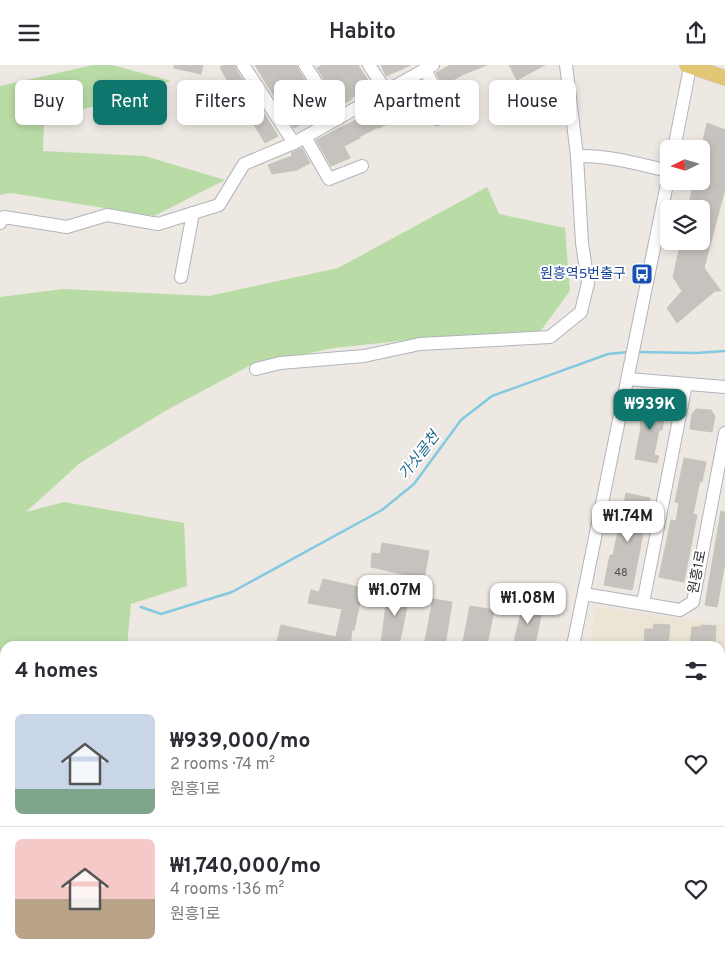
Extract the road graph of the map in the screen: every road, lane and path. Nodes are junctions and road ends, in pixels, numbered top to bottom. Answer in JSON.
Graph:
{"nodes":[{"id":1,"x":243,"y":65,"type":"edge"},
{"id":2,"x":305,"y":65,"type":"edge"},
{"id":3,"x":369,"y":65,"type":"edge"},
{"id":4,"x":566,"y":65,"type":"edge"},
{"id":5,"x":689,"y":66,"type":"edge"},
{"id":6,"x":429,"y":67,"type":"edge"},
{"id":7,"x":725,"y":78,"type":"edge"},
{"id":8,"x":315,"y":80,"type":"edge"},
{"id":9,"x":379,"y":80,"type":"edge"},
{"id":10,"x":406,"y":80,"type":"edge"},
{"id":11,"x":434,"y":80,"type":"edge"},
{"id":12,"x":327,"y":125,"type":"edge"},
{"id":13,"x":300,"y":140,"type":"junction"},
{"id":14,"x":676,"y":140,"type":"edge"},
{"id":15,"x":577,"y":156,"type":"junction"},
{"id":16,"x":362,"y":166,"type":"dead end"},
{"id":17,"x":660,"y":171,"type":"edge"},
{"id":18,"x":666,"y":190,"type":"edge"},
{"id":19,"x":193,"y":213,"type":"junction"},
{"id":20,"x":0,"y":223,"type":"edge"},
{"id":21,"x":181,"y":277,"type":"dead end"},
{"id":22,"x":256,"y":369,"type":"dead end"},
{"id":23,"x":628,"y":379,"type":"junction"},
{"id":24,"x":686,"y":384,"type":"junction"},
{"id":25,"x":725,"y":387,"type":"edge"},
{"id":26,"x":725,"y":433,"type":"edge"},
{"id":27,"x":584,"y":594,"type":"junction"},
{"id":28,"x":643,"y":603,"type":"junction"},
{"id":29,"x":574,"y":641,"type":"edge"}],
"edges":[{"from":1,"to":13,"type":"street"},
{"from":2,"to":8,"type":"street"},
{"from":3,"to":9,"type":"street"},
{"from":4,"to":15,"type":"street"},
{"from":5,"to":7,"type":"main road"},
{"from":5,"to":14,"type":"street"},
{"from":6,"to":10,"type":"street"},
{"from":6,"to":11,"type":"street"},
{"from":12,"to":13,"type":"street"},
{"from":13,"to":16,"type":"street"},
{"from":13,"to":19,"type":"street"},
{"from":15,"to":17,"type":"street"},
{"from":15,"to":22,"type":"street"},
{"from":18,"to":23,"type":"street"},
{"from":19,"to":20,"type":"street"},
{"from":19,"to":21,"type":"street"},
{"from":23,"to":24,"type":"street"},
{"from":23,"to":27,"type":"street"},
{"from":24,"to":25,"type":"street"},
{"from":24,"to":28,"type":"street"},
{"from":26,"to":28,"type":"street","name":"원흥1로"},
{"from":27,"to":28,"type":"street","name":"원흥1로"},
{"from":27,"to":29,"type":"street"}]}
